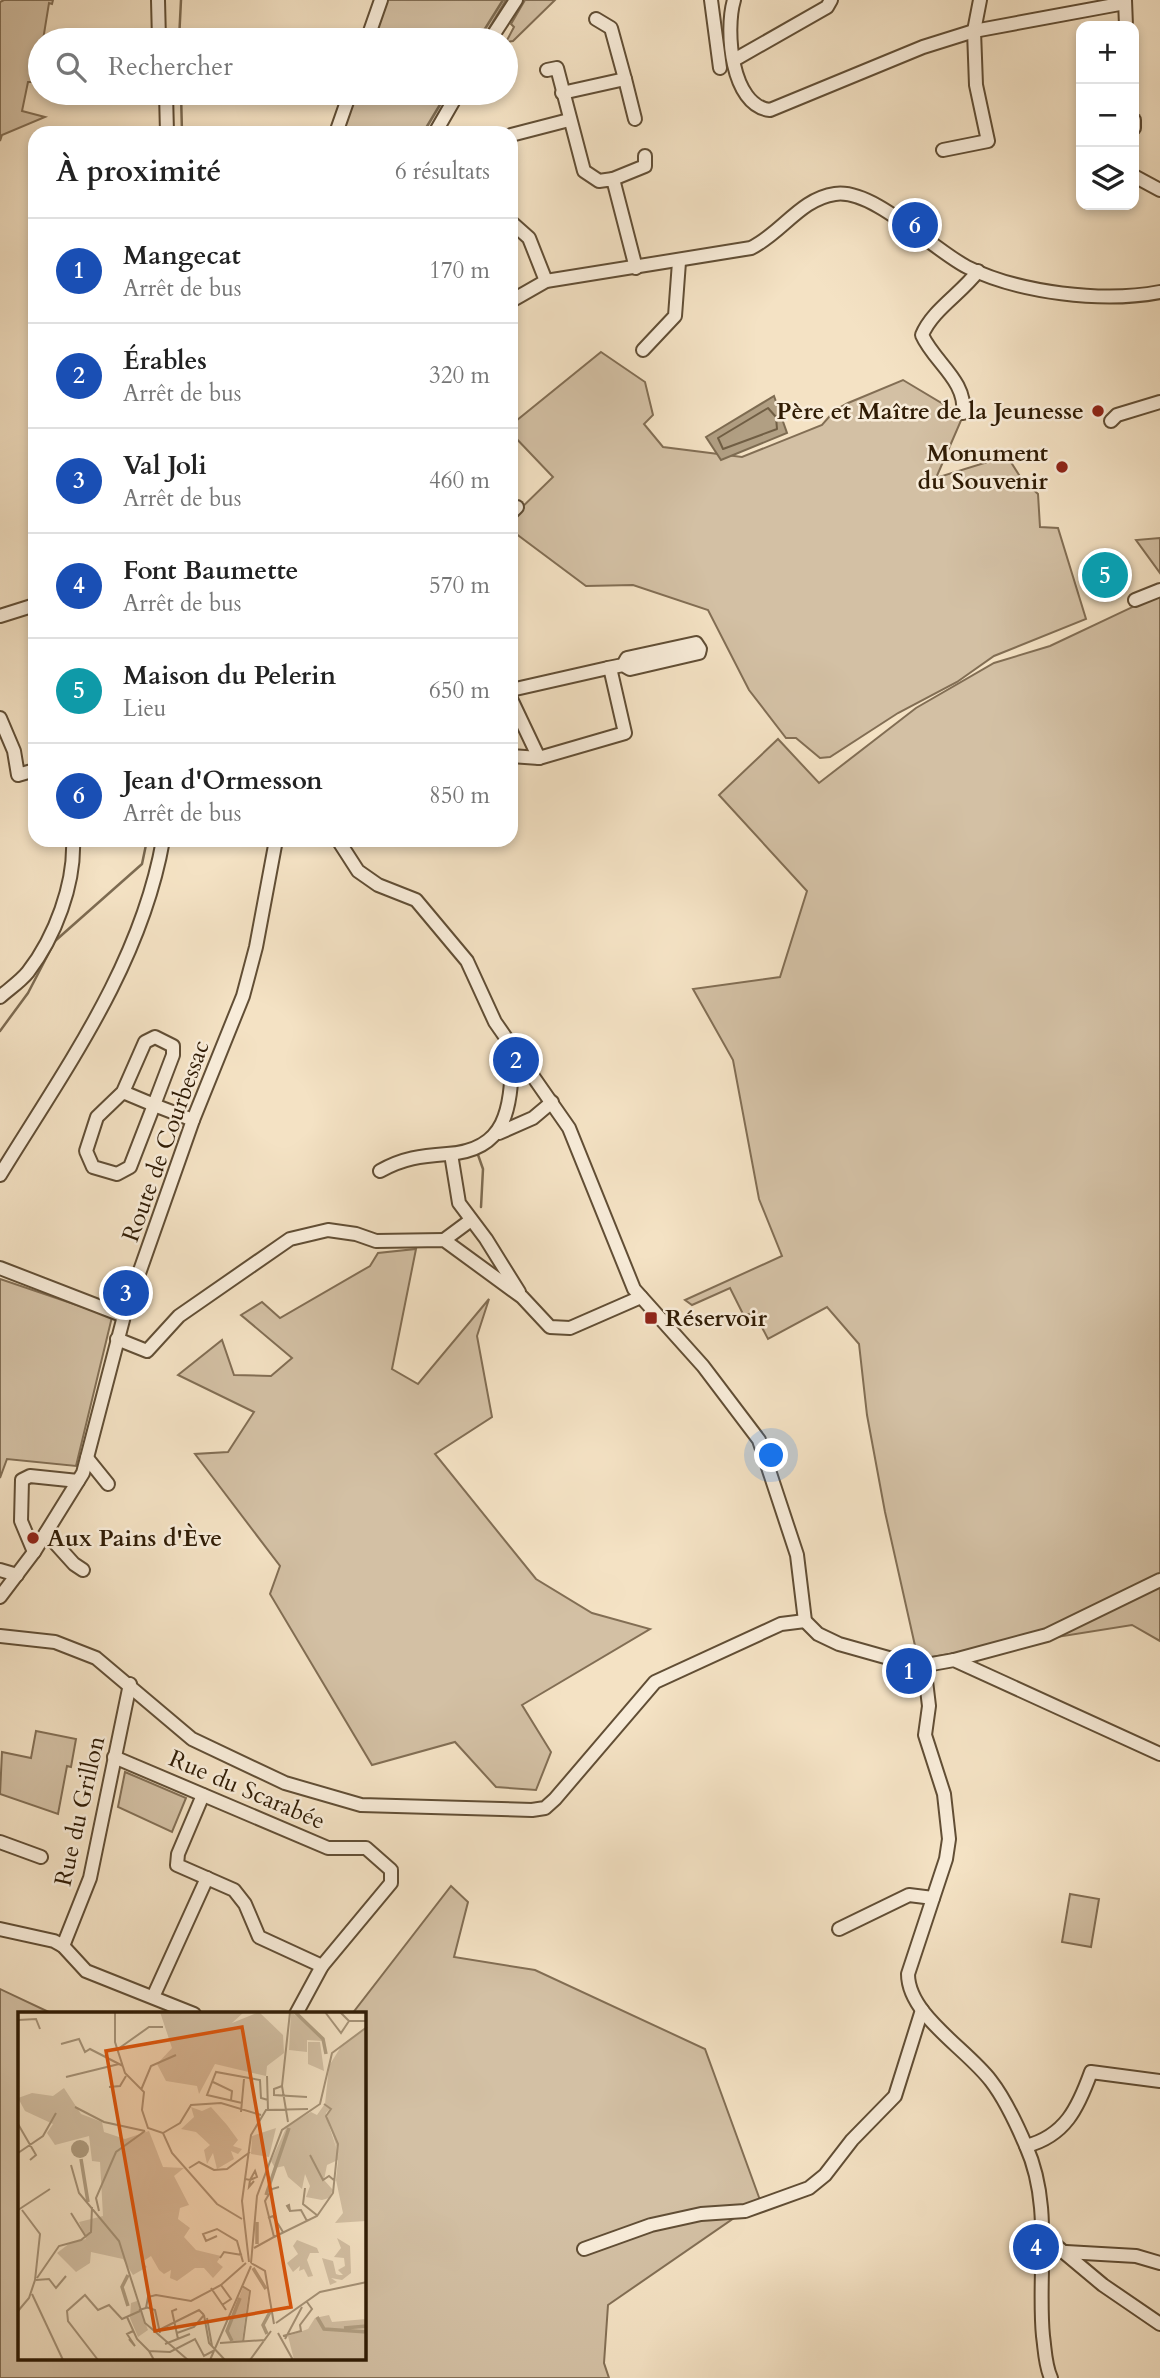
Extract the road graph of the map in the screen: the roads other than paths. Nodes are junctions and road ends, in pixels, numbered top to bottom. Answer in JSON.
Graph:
{"nodes":[{"id":1,"x":158,"y":0,"type":"edge"},
{"id":2,"x":164,"y":0,"type":"edge"},
{"id":3,"x":381,"y":0,"type":"edge"},
{"id":4,"x":516,"y":0,"type":"edge"},
{"id":5,"x":710,"y":0,"type":"edge"},
{"id":6,"x":734,"y":0,"type":"edge"},
{"id":7,"x":831,"y":0,"type":"edge"},
{"id":8,"x":980,"y":0,"type":"edge"},
{"id":9,"x":1125,"y":1,"type":"edge"},
{"id":10,"x":596,"y":19,"type":"dead end"},
{"id":11,"x":1126,"y":21,"type":"edge"},
{"id":12,"x":161,"y":28,"type":"edge"},
{"id":13,"x":163,"y":28,"type":"edge"},
{"id":14,"x":371,"y":28,"type":"edge"},
{"id":15,"x":498,"y":28,"type":"edge"},
{"id":16,"x":974,"y":31,"type":"junction"},
{"id":17,"x":734,"y":60,"type":"junction"},
{"id":18,"x":720,"y":68,"type":"dead end"},
{"id":19,"x":547,"y":70,"type":"dead end"},
{"id":20,"x":625,"y":79,"type":"junction"},
{"id":21,"x":562,"y":93,"type":"junction"},
{"id":22,"x":163,"y":105,"type":"edge"},
{"id":23,"x":165,"y":105,"type":"edge"},
{"id":24,"x":345,"y":105,"type":"edge"},
{"id":25,"x":451,"y":105,"type":"edge"},
{"id":26,"x":635,"y":119,"type":"dead end"},
{"id":27,"x":569,"y":120,"type":"junction"},
{"id":28,"x":162,"y":126,"type":"edge"},
{"id":29,"x":166,"y":126,"type":"edge"},
{"id":30,"x":338,"y":126,"type":"edge"},
{"id":31,"x":439,"y":126,"type":"edge"},
{"id":32,"x":518,"y":133,"type":"edge"},
{"id":33,"x":943,"y":150,"type":"dead end"},
{"id":34,"x":645,"y":156,"type":"dead end"},
{"id":35,"x":612,"y":179,"type":"junction"},
{"id":36,"x":1139,"y":179,"type":"edge"},
{"id":37,"x":1160,"y":190,"type":"edge"},
{"id":38,"x":518,"y":228,"type":"edge"},
{"id":39,"x":679,"y":262,"type":"junction"},
{"id":40,"x":636,"y":268,"type":"junction"},
{"id":41,"x":978,"y":271,"type":"junction"},
{"id":42,"x":546,"y":281,"type":"junction"},
{"id":43,"x":1160,"y":292,"type":"edge"},
{"id":44,"x":518,"y":297,"type":"edge"},
{"id":45,"x":643,"y":350,"type":"dead end"},
{"id":46,"x":1160,"y":402,"type":"edge"},
{"id":47,"x":963,"y":413,"type":"dead end"},
{"id":48,"x":1114,"y":418,"type":"dead end"},
{"id":49,"x":1160,"y":590,"type":"edge"},
{"id":50,"x":1135,"y":600,"type":"dead end"},
{"id":51,"x":28,"y":607,"type":"edge"},
{"id":52,"x":0,"y":616,"type":"edge"},
{"id":53,"x":623,"y":665,"type":"junction"},
{"id":54,"x":608,"y":668,"type":"junction"},
{"id":55,"x":518,"y":688,"type":"edge"},
{"id":56,"x":518,"y":714,"type":"edge"},
{"id":57,"x":0,"y":718,"type":"edge"},
{"id":58,"x":518,"y":756,"type":"edge"},
{"id":59,"x":539,"y":758,"type":"junction"},
{"id":60,"x":28,"y":772,"type":"edge"},
{"id":61,"x":73,"y":847,"type":"edge"},
{"id":62,"x":161,"y":847,"type":"edge"},
{"id":63,"x":275,"y":847,"type":"edge"},
{"id":64,"x":343,"y":847,"type":"edge"},
{"id":65,"x":0,"y":997,"type":"edge"},
{"id":66,"x":513,"y":1050,"type":"junction"},
{"id":67,"x":123,"y":1092,"type":"junction"},
{"id":68,"x":552,"y":1102,"type":"junction"},
{"id":69,"x":154,"y":1105,"type":"junction"},
{"id":70,"x":193,"y":1120,"type":"junction"},
{"id":71,"x":499,"y":1133,"type":"junction"},
{"id":72,"x":451,"y":1154,"type":"junction"},
{"id":73,"x":380,"y":1171,"type":"dead end"},
{"id":74,"x":0,"y":1175,"type":"edge"},
{"id":75,"x":471,"y":1220,"type":"junction"},
{"id":76,"x":444,"y":1240,"type":"junction"},
{"id":77,"x":0,"y":1268,"type":"edge"},
{"id":78,"x":522,"y":1297,"type":"junction"},
{"id":79,"x":642,"y":1297,"type":"junction"},
{"id":80,"x":124,"y":1316,"type":"junction"},
{"id":81,"x":117,"y":1339,"type":"junction"},
{"id":82,"x":87,"y":1458,"type":"junction"},
{"id":83,"x":78,"y":1481,"type":"junction"},
{"id":84,"x":108,"y":1484,"type":"dead end"},
{"id":85,"x":46,"y":1533,"type":"junction"},
{"id":86,"x":34,"y":1552,"type":"junction"},
{"id":87,"x":0,"y":1570,"type":"edge"},
{"id":88,"x":83,"y":1570,"type":"dead end"},
{"id":89,"x":16,"y":1575,"type":"junction"},
{"id":90,"x":1160,"y":1580,"type":"edge"},
{"id":91,"x":0,"y":1597,"type":"edge"},
{"id":92,"x":805,"y":1621,"type":"junction"},
{"id":93,"x":0,"y":1636,"type":"edge"},
{"id":94,"x":954,"y":1660,"type":"junction"},
{"id":95,"x":921,"y":1671,"type":"junction"},
{"id":96,"x":130,"y":1684,"type":"junction"},
{"id":97,"x":1160,"y":1754,"type":"edge"},
{"id":98,"x":114,"y":1757,"type":"junction"},
{"id":99,"x":203,"y":1795,"type":"junction"},
{"id":100,"x":0,"y":1842,"type":"edge"},
{"id":101,"x":41,"y":1857,"type":"dead end"},
{"id":102,"x":207,"y":1878,"type":"junction"},
{"id":103,"x":933,"y":1898,"type":"junction"},
{"id":104,"x":0,"y":1929,"type":"edge"},
{"id":105,"x":839,"y":1929,"type":"dead end"},
{"id":106,"x":63,"y":1946,"type":"junction"},
{"id":107,"x":322,"y":1966,"type":"junction"},
{"id":108,"x":153,"y":1997,"type":"junction"},
{"id":109,"x":922,"y":2010,"type":"junction"},
{"id":110,"x":189,"y":2012,"type":"edge"},
{"id":111,"x":297,"y":2012,"type":"edge"},
{"id":112,"x":1160,"y":2081,"type":"edge"},
{"id":113,"x":1026,"y":2146,"type":"junction"},
{"id":114,"x":1042,"y":2234,"type":"junction"},
{"id":115,"x":584,"y":2249,"type":"dead end"},
{"id":116,"x":1066,"y":2252,"type":"junction"},
{"id":117,"x":1160,"y":2263,"type":"edge"},
{"id":118,"x":1160,"y":2324,"type":"edge"},
{"id":119,"x":1051,"y":2378,"type":"edge"}],
"edges":[{"from":1,"to":12,"type":"street"},
{"from":2,"to":13,"type":"street"},
{"from":3,"to":14,"type":"street"},
{"from":4,"to":15,"type":"street"},
{"from":5,"to":18,"type":"street"},
{"from":6,"to":17,"type":"street"},
{"from":7,"to":17,"type":"street"},
{"from":8,"to":16,"type":"street"},
{"from":9,"to":11,"type":"street"},
{"from":9,"to":16,"type":"street"},
{"from":10,"to":20,"type":"street"},
{"from":16,"to":17,"type":"street"},
{"from":16,"to":33,"type":"street"},
{"from":19,"to":21,"type":"street"},
{"from":20,"to":21,"type":"street"},
{"from":20,"to":26,"type":"street"},
{"from":21,"to":27,"type":"street"},
{"from":22,"to":28,"type":"street"},
{"from":23,"to":29,"type":"street"},
{"from":24,"to":30,"type":"street"},
{"from":25,"to":31,"type":"street"},
{"from":27,"to":32,"type":"street"},
{"from":27,"to":35,"type":"street"},
{"from":34,"to":35,"type":"street"},
{"from":35,"to":40,"type":"street"},
{"from":36,"to":37,"type":"street"},
{"from":38,"to":42,"type":"street"},
{"from":39,"to":40,"type":"street"},
{"from":39,"to":41,"type":"street"},
{"from":39,"to":45,"type":"street"},
{"from":40,"to":42,"type":"street"},
{"from":41,"to":43,"type":"street"},
{"from":41,"to":47,"type":"street"},
{"from":42,"to":44,"type":"street"},
{"from":46,"to":48,"type":"street"},
{"from":49,"to":50,"type":"street"},
{"from":51,"to":52,"type":"street"},
{"from":53,"to":53,"type":"street"},
{"from":53,"to":54,"type":"street"},
{"from":54,"to":55,"type":"street"},
{"from":54,"to":59,"type":"street"},
{"from":56,"to":59,"type":"street"},
{"from":57,"to":60,"type":"street"},
{"from":58,"to":59,"type":"street"},
{"from":61,"to":65,"type":"street"},
{"from":62,"to":74,"type":"street"},
{"from":63,"to":70,"type":"street","name":"Route de Courbessac"},
{"from":64,"to":66,"type":"street"},
{"from":66,"to":68,"type":"street"},
{"from":66,"to":71,"type":"street"},
{"from":67,"to":69,"type":"street"},
{"from":67,"to":69,"type":"street"},
{"from":67,"to":69,"type":"street"},
{"from":68,"to":71,"type":"street"},
{"from":68,"to":79,"type":"street"},
{"from":69,"to":70,"type":"street"},
{"from":70,"to":80,"type":"street","name":"Route de Courbessac"},
{"from":71,"to":72,"type":"street"},
{"from":72,"to":73,"type":"street"},
{"from":72,"to":75,"type":"street"},
{"from":75,"to":76,"type":"street"},
{"from":75,"to":78,"type":"street"},
{"from":76,"to":78,"type":"street"},
{"from":76,"to":81,"type":"street"},
{"from":77,"to":80,"type":"street"},
{"from":78,"to":79,"type":"street"},
{"from":79,"to":92,"type":"street"},
{"from":80,"to":81,"type":"street","name":"Route de Courbessac"},
{"from":81,"to":82,"type":"street","name":"Route de Courbessac"},
{"from":82,"to":83,"type":"street","name":"Route de Courbessac"},
{"from":82,"to":84,"type":"street"},
{"from":83,"to":85,"type":"street","name":"Route de Courbessac"},
{"from":83,"to":86,"type":"street"},
{"from":85,"to":86,"type":"street","name":"Route de Courbessac"},
{"from":85,"to":88,"type":"street"},
{"from":86,"to":89,"type":"street","name":"Route de Courbessac"},
{"from":87,"to":89,"type":"street"},
{"from":89,"to":91,"type":"street","name":"Route de Courbessac"},
{"from":90,"to":94,"type":"street"},
{"from":92,"to":95,"type":"street"},
{"from":92,"to":96,"type":"street"},
{"from":93,"to":96,"type":"street"},
{"from":94,"to":95,"type":"street"},
{"from":94,"to":97,"type":"street"},
{"from":95,"to":103,"type":"street"},
{"from":96,"to":98,"type":"street","name":"Rue du Grillon"},
{"from":98,"to":99,"type":"street","name":"Rue du Scarabée"},
{"from":98,"to":106,"type":"street","name":"Rue du Grillon"},
{"from":99,"to":102,"type":"street"},
{"from":99,"to":107,"type":"street","name":"Rue du Scarabée"},
{"from":100,"to":101,"type":"street"},
{"from":102,"to":107,"type":"street"},
{"from":102,"to":108,"type":"street"},
{"from":103,"to":105,"type":"street"},
{"from":103,"to":109,"type":"street"},
{"from":104,"to":106,"type":"street"},
{"from":106,"to":108,"type":"street"},
{"from":107,"to":111,"type":"street","name":"Rue du Scarabée"},
{"from":108,"to":110,"type":"street"},
{"from":109,"to":113,"type":"street"},
{"from":109,"to":115,"type":"street"},
{"from":112,"to":113,"type":"street"},
{"from":113,"to":114,"type":"street"},
{"from":114,"to":116,"type":"street"},
{"from":114,"to":119,"type":"street"},
{"from":116,"to":117,"type":"street"},
{"from":116,"to":118,"type":"street"}]}
